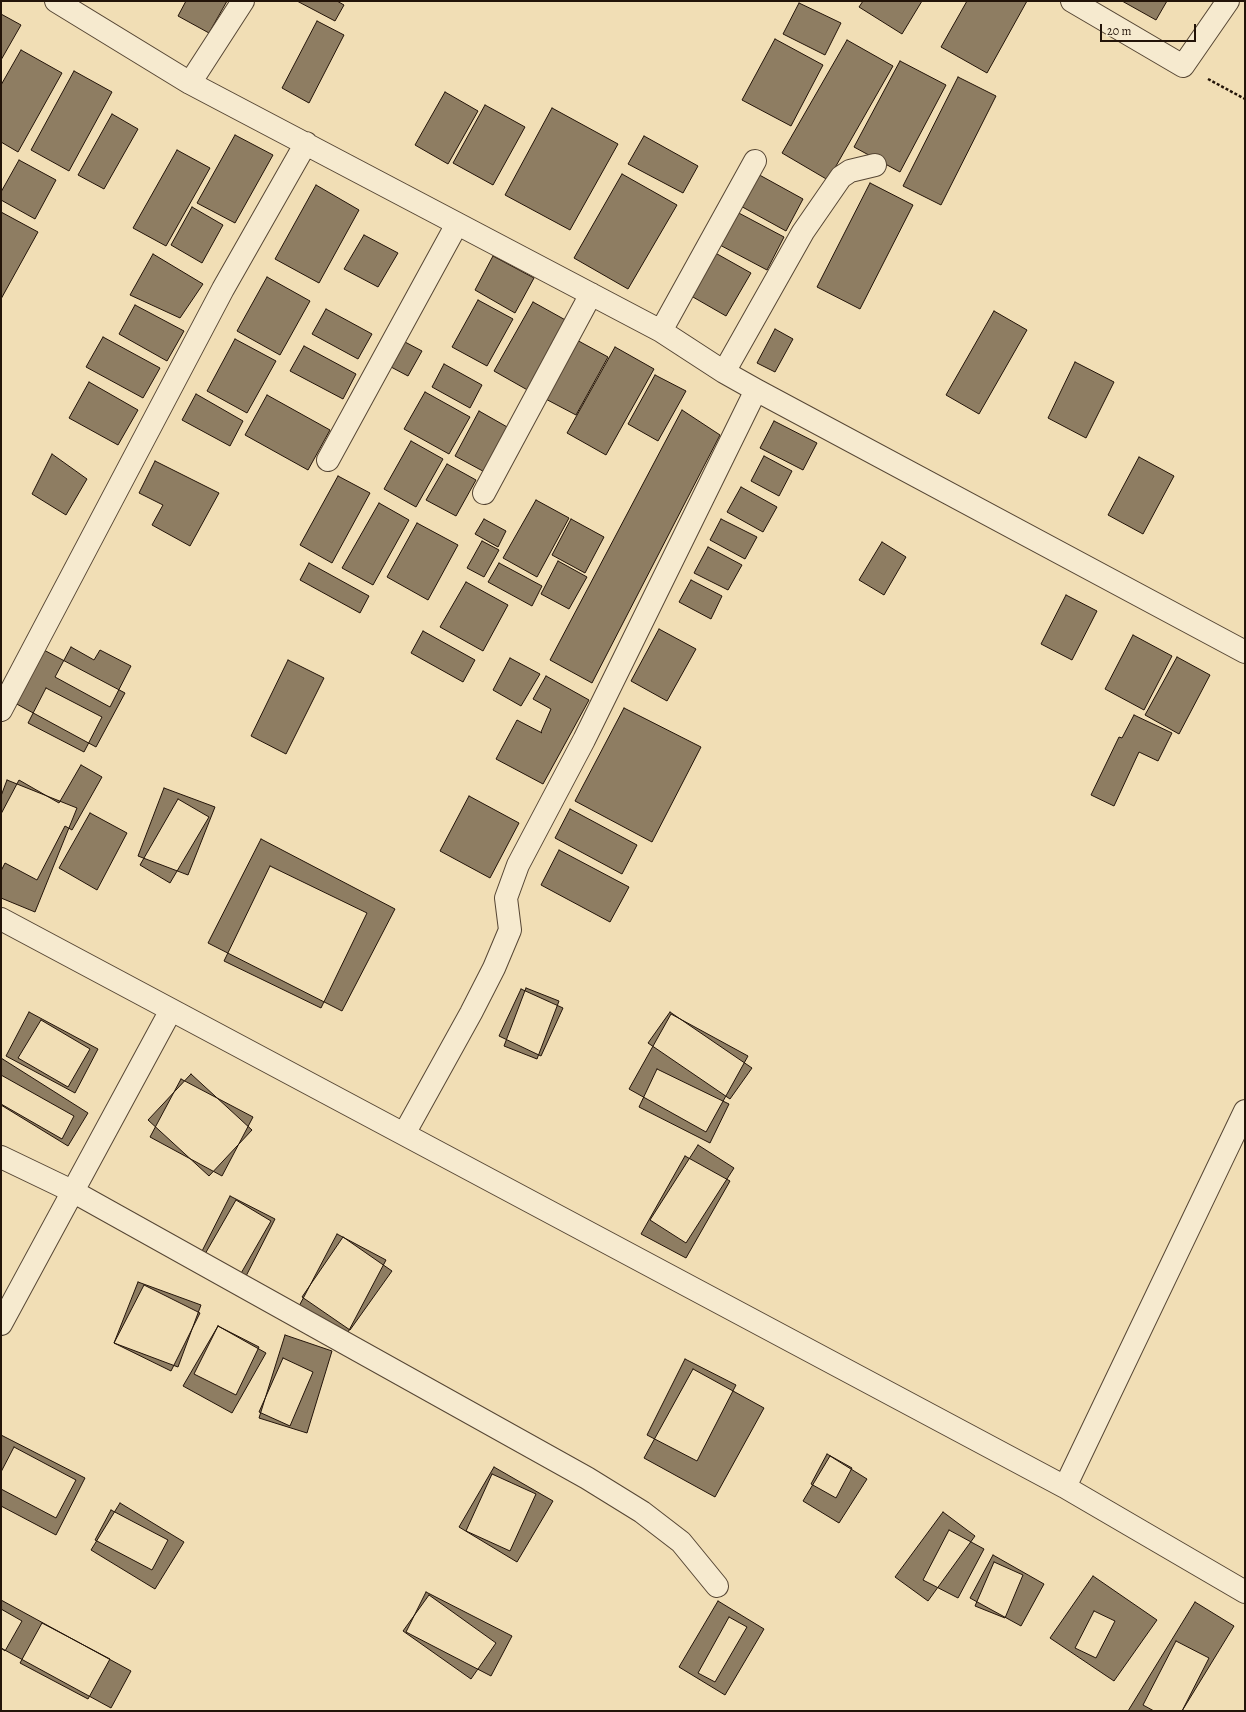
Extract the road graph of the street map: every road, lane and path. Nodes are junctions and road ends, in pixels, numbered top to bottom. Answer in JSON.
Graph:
{"nodes":[{"id":1,"x":56,"y":1,"type":"edge"},
{"id":2,"x":243,"y":1,"type":"edge"},
{"id":3,"x":1072,"y":1,"type":"edge"},
{"id":4,"x":1228,"y":1,"type":"edge"},
{"id":5,"x":1183,"y":66,"type":"junction"},
{"id":6,"x":190,"y":83,"type":"junction"},
{"id":7,"x":1245,"y":99,"type":"edge"},
{"id":8,"x":306,"y":143,"type":"junction"},
{"id":9,"x":755,"y":161,"type":"dead end"},
{"id":10,"x":875,"y":164,"type":"dead end"},
{"id":11,"x":457,"y":224,"type":"junction"},
{"id":12,"x":592,"y":294,"type":"junction"},
{"id":13,"x":661,"y":331,"type":"junction"},
{"id":14,"x":724,"y":372,"type":"junction"},
{"id":15,"x":756,"y":390,"type":"junction"},
{"id":16,"x":328,"y":460,"type":"dead end"},
{"id":17,"x":484,"y":494,"type":"dead end"},
{"id":18,"x":1245,"y":652,"type":"edge"},
{"id":19,"x":1,"y":710,"type":"edge"},
{"id":20,"x":1,"y":919,"type":"edge"},
{"id":21,"x":171,"y":1010,"type":"junction"},
{"id":22,"x":1245,"y":1110,"type":"edge"},
{"id":23,"x":404,"y":1134,"type":"junction"},
{"id":24,"x":1,"y":1157,"type":"edge"},
{"id":25,"x":74,"y":1192,"type":"junction"},
{"id":26,"x":1,"y":1324,"type":"edge"},
{"id":27,"x":1065,"y":1487,"type":"junction"},
{"id":28,"x":717,"y":1586,"type":"dead end"},
{"id":29,"x":1245,"y":1592,"type":"edge"}],
"edges":[{"from":1,"to":6,"type":"street"},
{"from":2,"to":6,"type":"street"},
{"from":3,"to":5,"type":"street"},
{"from":4,"to":5,"type":"street"},
{"from":5,"to":7,"type":"path"},
{"from":6,"to":8,"type":"street"},
{"from":8,"to":11,"type":"street"},
{"from":8,"to":19,"type":"street"},
{"from":9,"to":13,"type":"street"},
{"from":10,"to":14,"type":"street"},
{"from":11,"to":12,"type":"street"},
{"from":11,"to":16,"type":"street"},
{"from":12,"to":13,"type":"street"},
{"from":12,"to":17,"type":"street"},
{"from":13,"to":14,"type":"street"},
{"from":14,"to":15,"type":"street"},
{"from":15,"to":18,"type":"street"},
{"from":15,"to":23,"type":"street"},
{"from":20,"to":21,"type":"street"},
{"from":21,"to":23,"type":"street"},
{"from":21,"to":25,"type":"street"},
{"from":22,"to":27,"type":"street"},
{"from":23,"to":27,"type":"street"},
{"from":24,"to":25,"type":"street"},
{"from":25,"to":26,"type":"street"},
{"from":25,"to":28,"type":"street"},
{"from":27,"to":29,"type":"street"}]}
